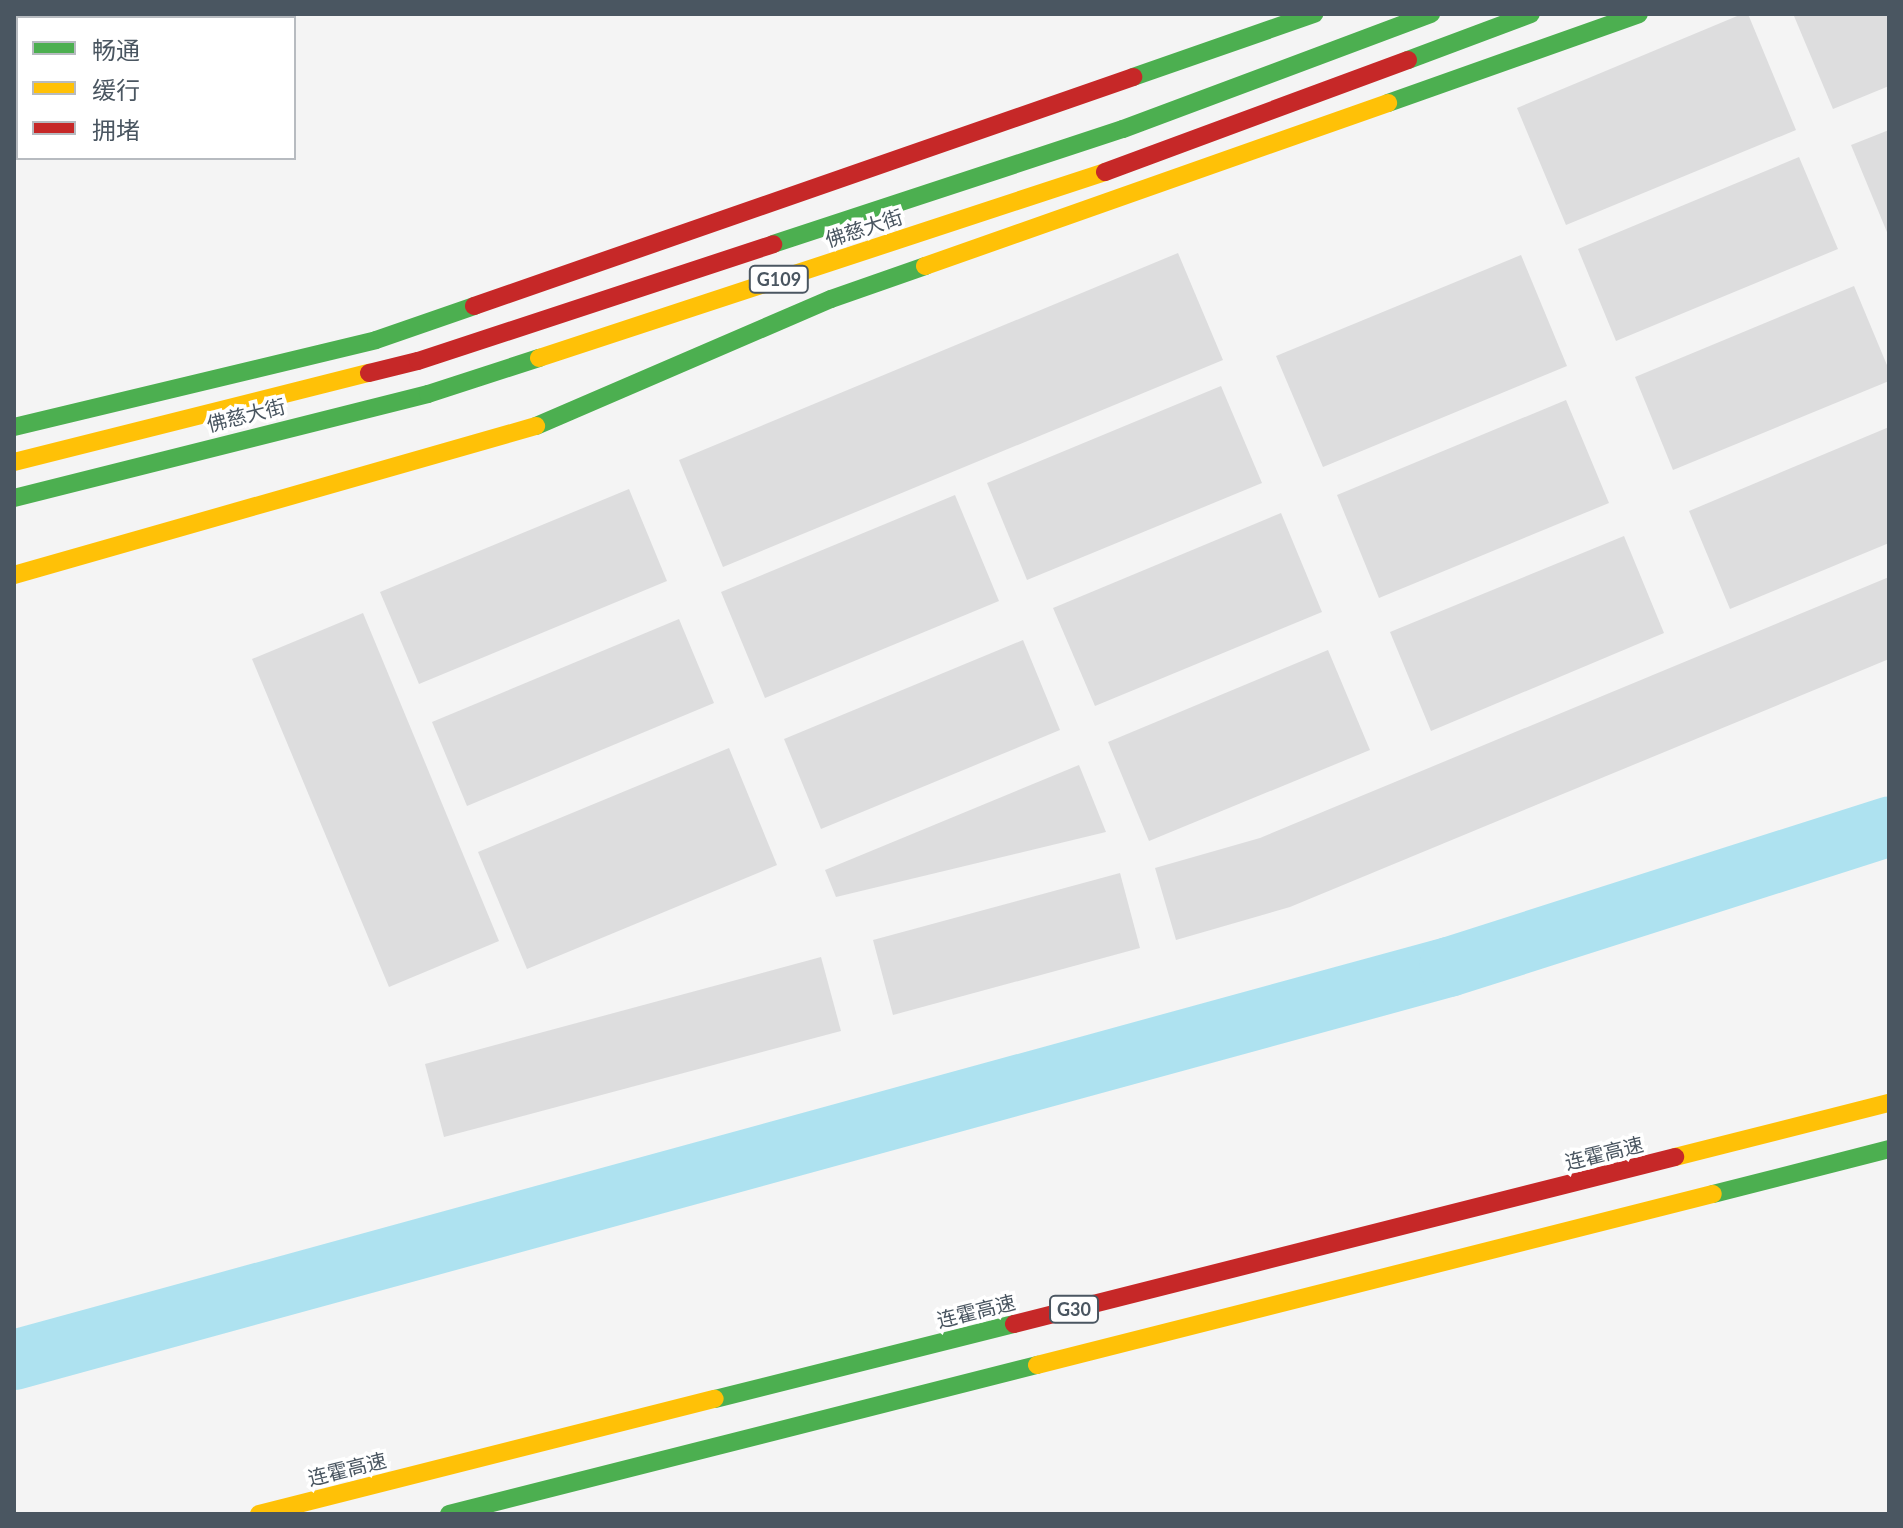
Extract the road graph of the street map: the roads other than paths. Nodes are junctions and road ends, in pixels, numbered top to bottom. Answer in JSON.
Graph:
{"nodes":[{"id":1,"x":1314,"y":14,"type":"edge"},
{"id":2,"x":1431,"y":14,"type":"edge"},
{"id":3,"x":1531,"y":14,"type":"edge"},
{"id":4,"x":1639,"y":14,"type":"edge"},
{"id":5,"x":14,"y":427,"type":"edge"},
{"id":6,"x":14,"y":462,"type":"edge"},
{"id":7,"x":14,"y":498,"type":"edge"},
{"id":8,"x":14,"y":575,"type":"edge"},
{"id":9,"x":1889,"y":1103,"type":"edge"},
{"id":10,"x":1889,"y":1149,"type":"edge"},
{"id":11,"x":259,"y":1514,"type":"edge"},
{"id":12,"x":449,"y":1514,"type":"edge"}],
"edges":[{"from":1,"to":5,"type":"main road"},
{"from":2,"to":6,"type":"main road","name":"佛慈大街","number":"G109"},
{"from":3,"to":7,"type":"main road","name":"佛慈大街","number":"G109"},
{"from":4,"to":8,"type":"main road"},
{"from":9,"to":11,"type":"main road","name":"连霍高速","number":"G30"},
{"from":10,"to":12,"type":"main road","number":"G30"}]}
